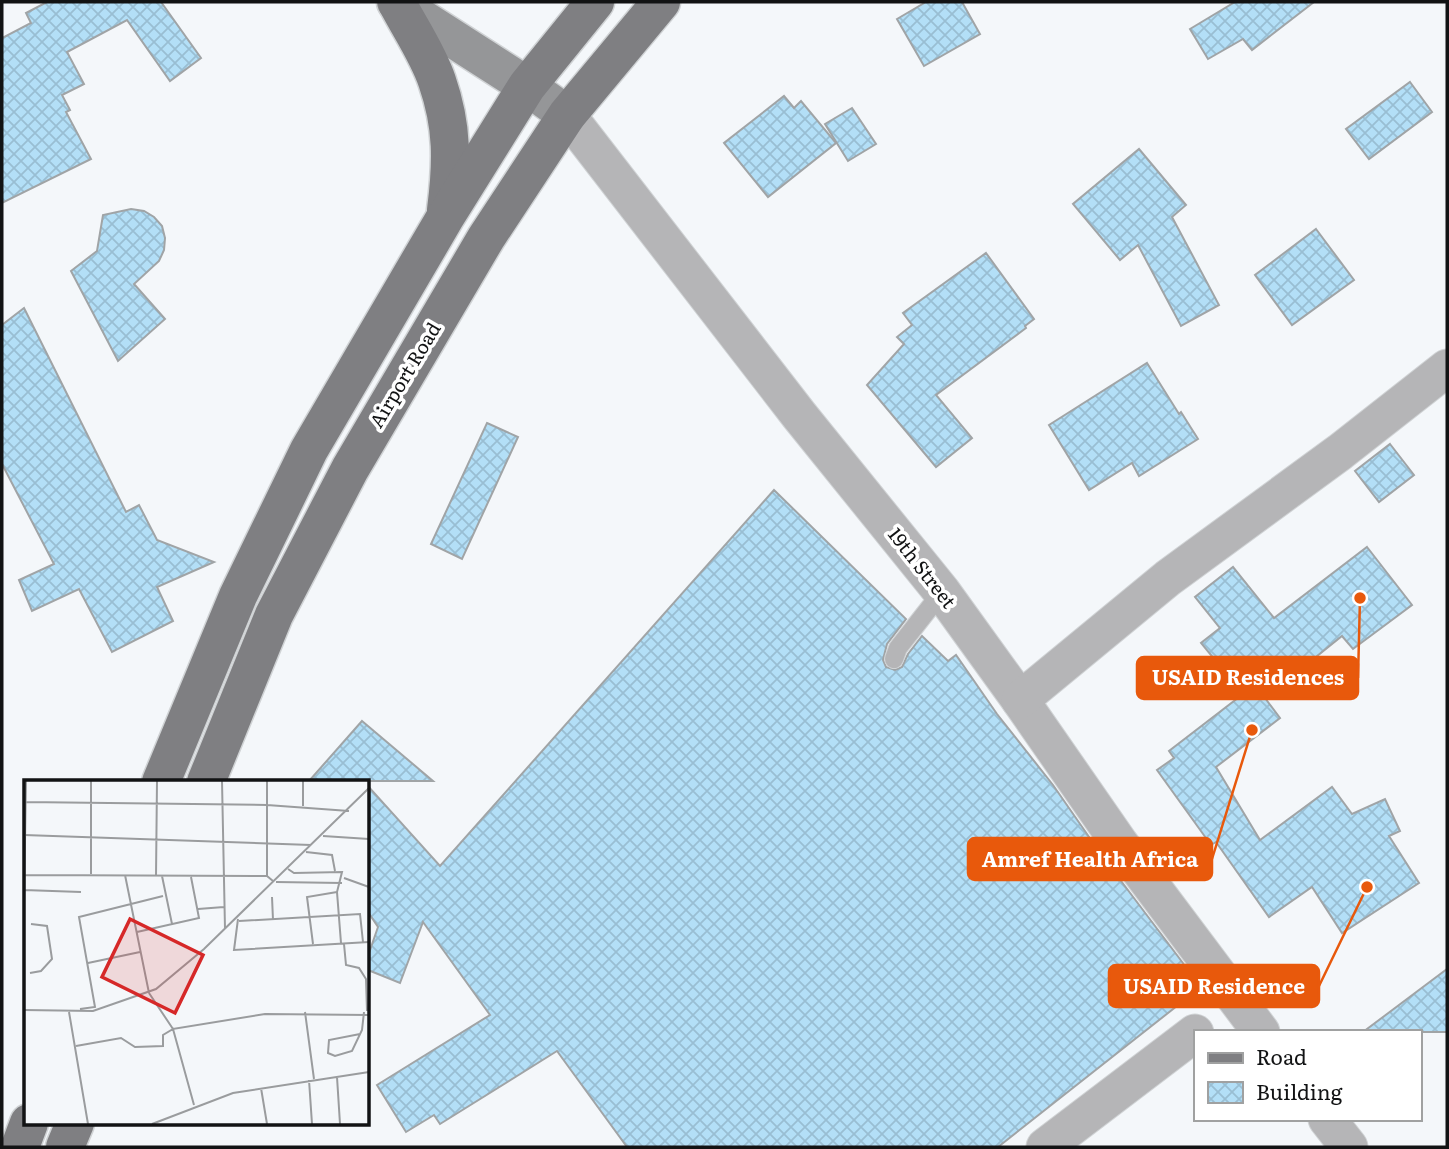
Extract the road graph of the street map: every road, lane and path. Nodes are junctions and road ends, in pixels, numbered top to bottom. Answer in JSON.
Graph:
{"nodes":[{"id":1,"x":396,"y":2,"type":"edge"},
{"id":2,"x":595,"y":2,"type":"edge"},
{"id":3,"x":661,"y":2,"type":"edge"},
{"id":4,"x":527,"y":86,"type":"junction"},
{"id":5,"x":567,"y":115,"type":"junction"},
{"id":6,"x":446,"y":216,"type":"junction"},
{"id":7,"x":1447,"y":368,"type":"edge"},
{"id":8,"x":942,"y":593,"type":"junction"},
{"id":9,"x":894,"y":659,"type":"dead end"},
{"id":10,"x":1020,"y":700,"type":"junction"},
{"id":11,"x":163,"y":780,"type":"edge"},
{"id":12,"x":207,"y":780,"type":"edge"},
{"id":13,"x":1237,"y":1001,"type":"junction"},
{"id":14,"x":1199,"y":1030,"type":"edge"},
{"id":15,"x":1259,"y":1030,"type":"edge"},
{"id":16,"x":1194,"y":1034,"type":"edge"},
{"id":17,"x":1329,"y":1121,"type":"edge"},
{"id":18,"x":29,"y":1124,"type":"edge"},
{"id":19,"x":75,"y":1124,"type":"edge"},
{"id":20,"x":20,"y":1147,"type":"edge"},
{"id":21,"x":65,"y":1147,"type":"edge"},
{"id":22,"x":1045,"y":1147,"type":"edge"},
{"id":23,"x":1349,"y":1147,"type":"edge"}],
"edges":[{"from":1,"to":4,"type":"main road"},
{"from":1,"to":6,"type":"main road"},
{"from":2,"to":4,"type":"main road"},
{"from":3,"to":5,"type":"main road","name":"Airport Road"},
{"from":4,"to":5,"type":"main road"},
{"from":4,"to":6,"type":"main road"},
{"from":5,"to":8,"type":"street","name":"19th Street"},
{"from":5,"to":12,"type":"main road","name":"Airport Road"},
{"from":6,"to":11,"type":"main road"},
{"from":7,"to":10,"type":"street"},
{"from":8,"to":9,"type":"lane"},
{"from":8,"to":10,"type":"street","name":"19th Street"},
{"from":10,"to":13,"type":"street","name":"19th Street"},
{"from":13,"to":14,"type":"street"},
{"from":13,"to":15,"type":"street","name":"19th Street"},
{"from":16,"to":22,"type":"street"},
{"from":17,"to":23,"type":"street"},
{"from":18,"to":20,"type":"main road"},
{"from":19,"to":21,"type":"main road"}]}
